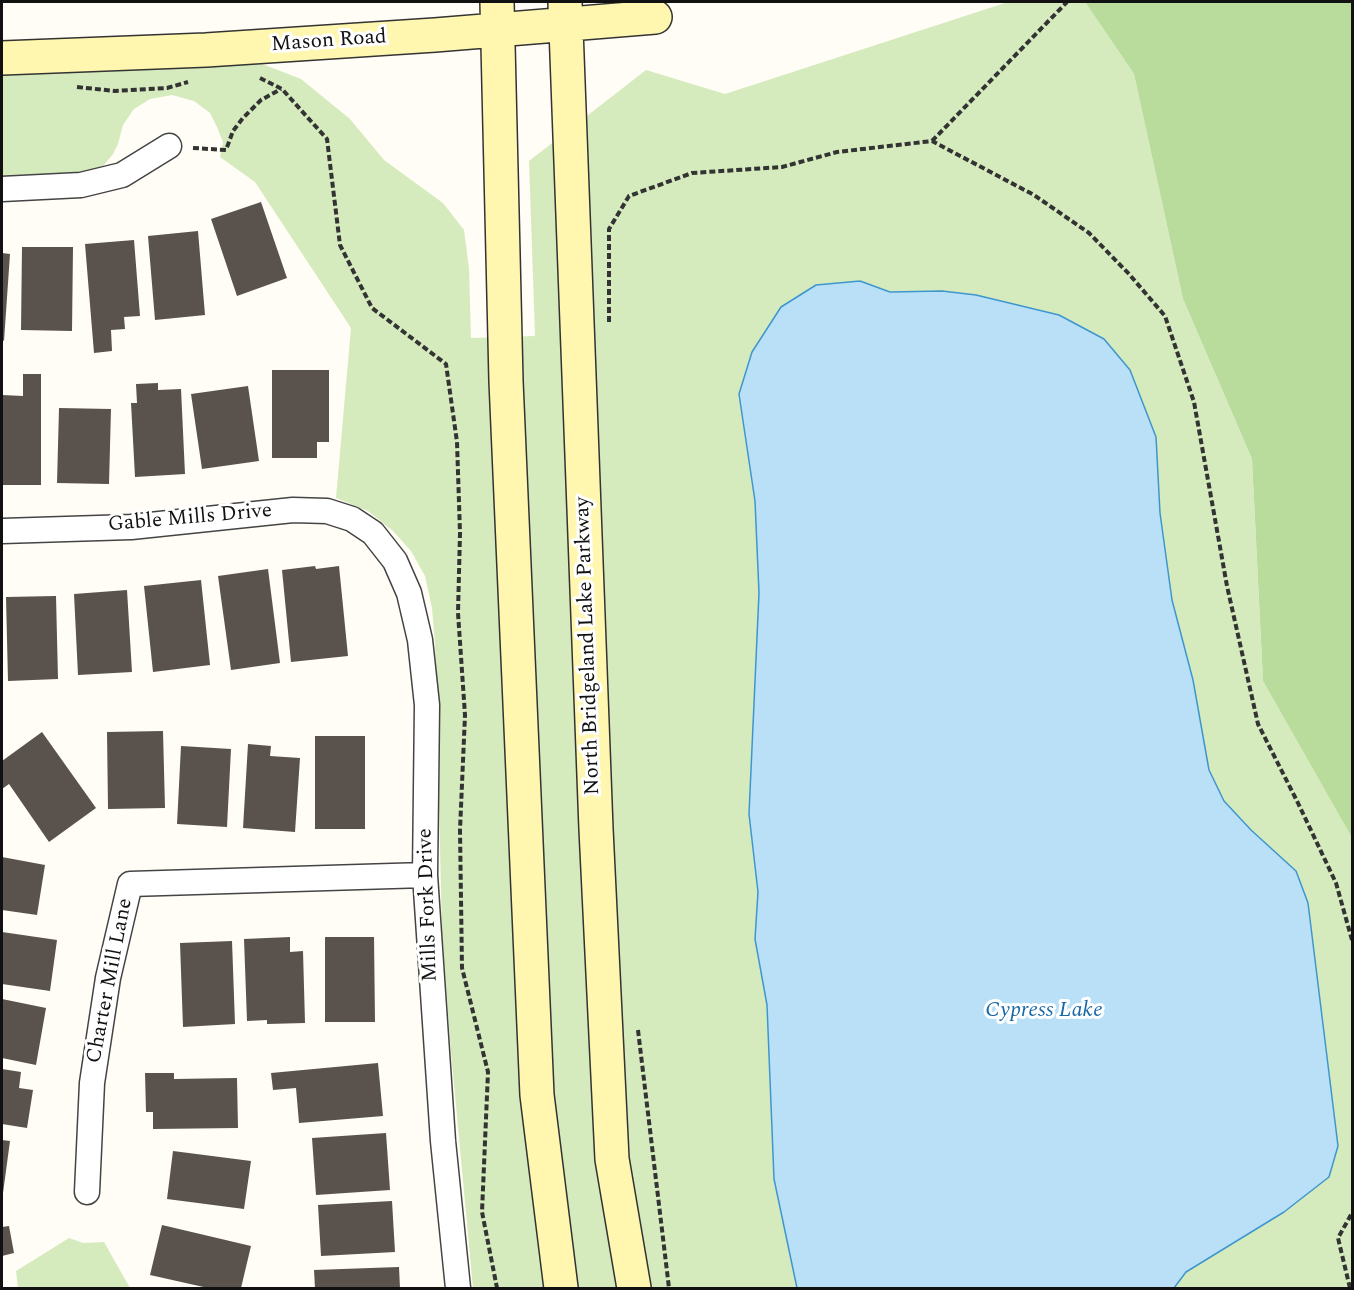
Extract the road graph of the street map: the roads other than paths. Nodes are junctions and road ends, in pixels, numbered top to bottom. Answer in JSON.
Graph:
{"nodes":[{"id":1,"x":566,"y":13,"type":"edge"},
{"id":2,"x":497,"y":16,"type":"edge"},
{"id":3,"x":655,"y":17,"type":"dead end"},
{"id":4,"x":2,"y":58,"type":"edge"},
{"id":5,"x":169,"y":146,"type":"road end"},
{"id":6,"x":2,"y":189,"type":"edge"},
{"id":7,"x":2,"y":531,"type":"edge"},
{"id":8,"x":373,"y":532,"type":"joint"},
{"id":9,"x":425,"y":875,"type":"junction"},
{"id":10,"x":87,"y":1192,"type":"dead end"},
{"id":11,"x":458,"y":1288,"type":"edge"},
{"id":12,"x":561,"y":1288,"type":"edge"},
{"id":13,"x":634,"y":1288,"type":"edge"}],
"edges":[{"from":1,"to":2,"type":"main road","name":"Mason Road"},
{"from":1,"to":3,"type":"main road","name":"Mason Road"},
{"from":1,"to":13,"type":"main road","name":"North Bridgeland Lake Parkway"},
{"from":2,"to":4,"type":"main road","name":"Mason Road"},
{"from":2,"to":12,"type":"main road"},
{"from":5,"to":6,"type":"street"},
{"from":7,"to":8,"type":"street","name":"Gable Mills Drive"},
{"from":8,"to":9,"type":"street","name":"Mills Fork Drive"},
{"from":9,"to":10,"type":"street","name":"Charter Mill Lane"},
{"from":9,"to":11,"type":"street","name":"Mills Fork Drive"}]}
